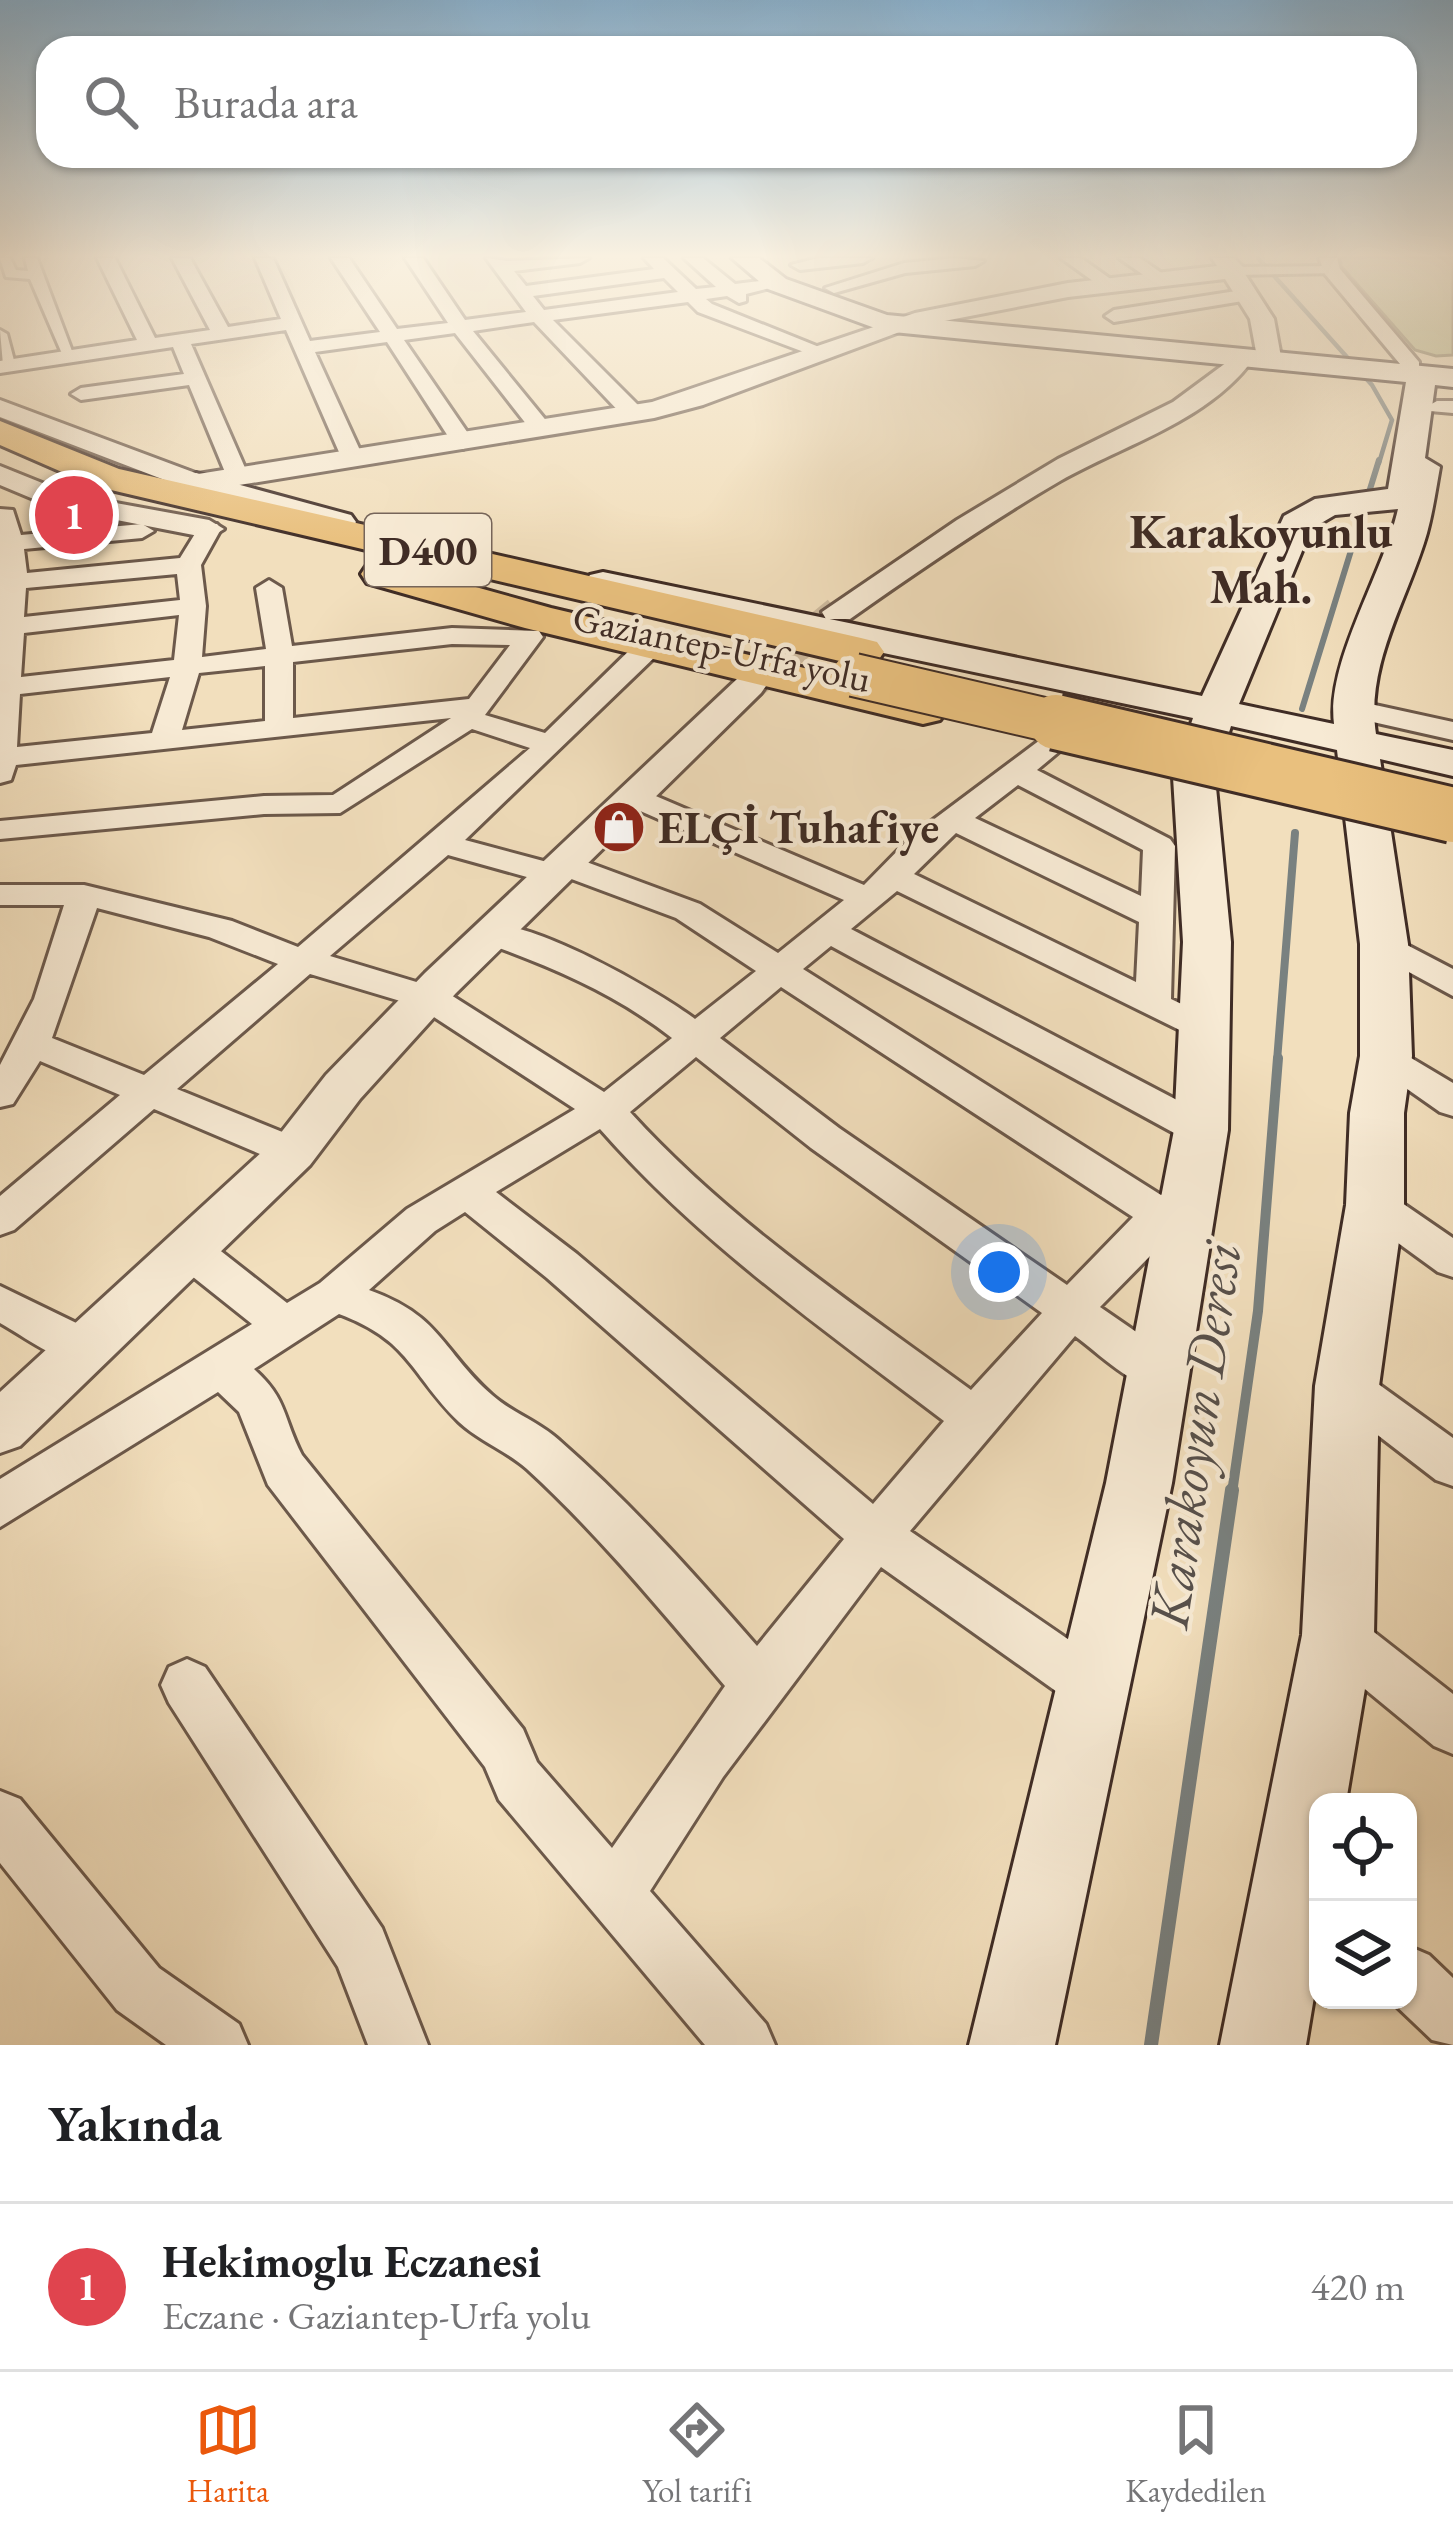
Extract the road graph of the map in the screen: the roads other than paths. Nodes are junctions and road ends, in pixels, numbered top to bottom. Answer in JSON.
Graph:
{"nodes":[{"id":1,"x":88,"y":353,"type":"edge"},
{"id":2,"x":186,"y":353,"type":"edge"},
{"id":3,"x":304,"y":353,"type":"edge"},
{"id":4,"x":405,"y":353,"type":"edge"},
{"id":5,"x":481,"y":353,"type":"edge"},
{"id":6,"x":575,"y":353,"type":"edge"},
{"id":7,"x":784,"y":353,"type":"edge"},
{"id":8,"x":1215,"y":353,"type":"edge"},
{"id":9,"x":1270,"y":353,"type":"edge"},
{"id":10,"x":1408,"y":353,"type":"edge"},
{"id":11,"x":70,"y":356,"type":"joint"},
{"id":12,"x":1271,"y":359,"type":"junction"},
{"id":13,"x":6,"y":366,"type":"edge"},
{"id":14,"x":197,"y":378,"type":"junction"},
{"id":15,"x":1431,"y":380,"type":"edge"},
{"id":16,"x":81,"y":394,"type":"dead end"},
{"id":17,"x":0,"y":408,"type":"edge"},
{"id":18,"x":634,"y":414,"type":"junction"},
{"id":19,"x":542,"y":429,"type":"junction"},
{"id":20,"x":0,"y":432,"type":"edge"},
{"id":21,"x":463,"y":442,"type":"junction"},
{"id":22,"x":0,"y":452,"type":"edge"},
{"id":23,"x":353,"y":459,"type":"junction"},
{"id":24,"x":0,"y":476,"type":"edge"},
{"id":25,"x":238,"y":477,"type":"junction"},
{"id":26,"x":196,"y":483,"type":"junction"},
{"id":27,"x":65,"y":502,"type":"junction"},
{"id":28,"x":1375,"y":513,"type":"junction"},
{"id":29,"x":142,"y":531,"type":"dead end"},
{"id":30,"x":1407,"y":540,"type":"junction"},
{"id":31,"x":199,"y":547,"type":"junction"},
{"id":32,"x":7,"y":549,"type":"edge"},
{"id":33,"x":490,"y":563,"type":"junction"},
{"id":34,"x":382,"y":574,"type":"junction"},
{"id":35,"x":269,"y":588,"type":"dead end"},
{"id":36,"x":193,"y":606,"type":"junction"},
{"id":37,"x":430,"y":614,"type":"dead end"},
{"id":38,"x":5,"y":627,"type":"edge"},
{"id":39,"x":280,"y":645,"type":"junction"},
{"id":40,"x":649,"y":646,"type":"junction"},
{"id":41,"x":851,"y":646,"type":"junction"},
{"id":42,"x":187,"y":667,"type":"junction"},
{"id":43,"x":748,"y":686,"type":"tunnel mouth"},
{"id":44,"x":2,"y":688,"type":"edge"},
{"id":45,"x":473,"y":712,"type":"junction"},
{"id":46,"x":1215,"y":712,"type":"junction"},
{"id":47,"x":279,"y":726,"type":"junction"},
{"id":48,"x":1355,"y":726,"type":"junction"},
{"id":49,"x":1453,"y":731,"type":"edge"},
{"id":50,"x":165,"y":738,"type":"junction"},
{"id":51,"x":1058,"y":740,"type":"junction"},
{"id":52,"x":549,"y":744,"type":"junction"},
{"id":53,"x":1,"y":763,"type":"edge"},
{"id":54,"x":1453,"y":763,"type":"edge"},
{"id":55,"x":1019,"y":772,"type":"junction"},
{"id":56,"x":1194,"y":777,"type":"junction"},
{"id":57,"x":1453,"y":784,"type":"edge"},
{"id":58,"x":634,"y":797,"type":"junction"},
{"id":59,"x":1453,"y":815,"type":"edge"},
{"id":60,"x":953,"y":819,"type":"junction"},
{"id":61,"x":1365,"y":819,"type":"junction"},
{"id":62,"x":0,"y":830,"type":"edge"},
{"id":63,"x":1453,"y":839,"type":"edge"},
{"id":64,"x":441,"y":843,"type":"junction"},
{"id":65,"x":557,"y":869,"type":"junction"},
{"id":66,"x":880,"y":887,"type":"junction"},
{"id":67,"x":0,"y":895,"type":"edge"},
{"id":68,"x":84,"y":895,"type":"junction"},
{"id":69,"x":1160,"y":918,"type":"junction"},
{"id":70,"x":827,"y":930,"type":"junction"},
{"id":71,"x":492,"y":933,"type":"junction"},
{"id":72,"x":1384,"y":944,"type":"junction"},
{"id":73,"x":304,"y":958,"type":"junction"},
{"id":74,"x":775,"y":970,"type":"junction"},
{"id":75,"x":1453,"y":984,"type":"edge"},
{"id":76,"x":430,"y":998,"type":"junction"},
{"id":77,"x":1178,"y":1018,"type":"junction"},
{"id":78,"x":697,"y":1034,"type":"junction"},
{"id":79,"x":21,"y":1053,"type":"edge"},
{"id":80,"x":1386,"y":1056,"type":"junction"},
{"id":81,"x":0,"y":1094,"type":"edge"},
{"id":82,"x":151,"y":1094,"type":"junction"},
{"id":83,"x":1453,"y":1102,"type":"edge"},
{"id":84,"x":606,"y":1111,"type":"junction"},
{"id":85,"x":1201,"y":1130,"type":"junction"},
{"id":86,"x":292,"y":1152,"type":"junction"},
{"id":87,"x":468,"y":1192,"type":"junction"},
{"id":88,"x":1375,"y":1205,"type":"junction"},
{"id":89,"x":1174,"y":1206,"type":"junction"},
{"id":90,"x":0,"y":1219,"type":"edge"},
{"id":91,"x":188,"y":1249,"type":"junction"},
{"id":92,"x":1453,"y":1260,"type":"edge"},
{"id":93,"x":335,"y":1295,"type":"junction"},
{"id":94,"x":0,"y":1303,"type":"edge"},
{"id":95,"x":1072,"y":1310,"type":"junction"},
{"id":96,"x":285,"y":1326,"type":"junction"},
{"id":97,"x":85,"y":1348,"type":"junction"},
{"id":98,"x":221,"y":1366,"type":"junction"},
{"id":99,"x":1161,"y":1373,"type":"junction"},
{"id":100,"x":1347,"y":1386,"type":"junction"},
{"id":101,"x":973,"y":1417,"type":"junction"},
{"id":102,"x":0,"y":1428,"type":"edge"},
{"id":103,"x":1453,"y":1465,"type":"edge"},
{"id":104,"x":0,"y":1505,"type":"edge"},
{"id":105,"x":875,"y":1535,"type":"junction"},
{"id":106,"x":1338,"y":1636,"type":"junction"},
{"id":107,"x":187,"y":1685,"type":"dead end"},
{"id":108,"x":758,"y":1686,"type":"junction"},
{"id":109,"x":1092,"y":1686,"type":"junction"},
{"id":110,"x":1453,"y":1727,"type":"edge"},
{"id":111,"x":0,"y":1819,"type":"edge"},
{"id":112,"x":1308,"y":1880,"type":"edge"},
{"id":113,"x":616,"y":1897,"type":"junction"},
{"id":114,"x":1417,"y":1985,"type":"edge"},
{"id":115,"x":1453,"y":2019,"type":"edge"},
{"id":116,"x":218,"y":2045,"type":"edge"},
{"id":117,"x":398,"y":2045,"type":"edge"},
{"id":118,"x":745,"y":2045,"type":"edge"},
{"id":119,"x":1012,"y":2045,"type":"edge"},
{"id":120,"x":1263,"y":2045,"type":"edge"}],
"edges":[{"from":1,"to":11,"type":"street"},
{"from":2,"to":14,"type":"street"},
{"from":3,"to":23,"type":"street"},
{"from":4,"to":21,"type":"street"},
{"from":5,"to":19,"type":"street"},
{"from":6,"to":18,"type":"street"},
{"from":7,"to":18,"type":"street"},
{"from":8,"to":12,"type":"main road"},
{"from":9,"to":12,"type":"street"},
{"from":10,"to":15,"type":"street"},
{"from":11,"to":13,"type":"street"},
{"from":12,"to":15,"type":"main road"},
{"from":12,"to":41,"type":"street"},
{"from":14,"to":16,"type":"street"},
{"from":14,"to":25,"type":"street"},
{"from":15,"to":28,"type":"main road"},
{"from":15,"to":30,"type":"main road"},
{"from":17,"to":26,"type":"street"},
{"from":18,"to":19,"type":"street"},
{"from":19,"to":21,"type":"street"},
{"from":20,"to":33,"type":"highway","name":"Gaziantep-Urfa yolu","number":"D400"},
{"from":21,"to":23,"type":"street"},
{"from":22,"to":31,"type":"highway","name":"Gaziantep-Urfa yolu","number":"D400"},
{"from":23,"to":25,"type":"street"},
{"from":24,"to":27,"type":"street"},
{"from":25,"to":26,"type":"street"},
{"from":26,"to":33,"type":"main road"},
{"from":27,"to":31,"type":"street"},
{"from":27,"to":32,"type":"street"},
{"from":28,"to":30,"type":"main road"},
{"from":28,"to":46,"type":"main road"},
{"from":29,"to":32,"type":"street"},
{"from":30,"to":48,"type":"main road"},
{"from":31,"to":32,"type":"street"},
{"from":31,"to":34,"type":"highway","name":"Gaziantep-Urfa yolu","number":"D400"},
{"from":31,"to":36,"type":"street"},
{"from":32,"to":38,"type":"street"},
{"from":33,"to":41,"type":"highway","name":"Gaziantep-Urfa yolu","number":"D400"},
{"from":33,"to":46,"type":"main road"},
{"from":34,"to":40,"type":"highway"},
{"from":34,"to":41,"type":"highway","name":"Gaziantep-Urfa yolu","number":"D400"},
{"from":35,"to":39,"type":"street"},
{"from":36,"to":38,"type":"street"},
{"from":36,"to":42,"type":"street"},
{"from":37,"to":39,"type":"street"},
{"from":38,"to":44,"type":"street"},
{"from":39,"to":42,"type":"street"},
{"from":39,"to":45,"type":"street"},
{"from":39,"to":47,"type":"street"},
{"from":40,"to":51,"type":"highway"},
{"from":40,"to":52,"type":"street"},
{"from":41,"to":57,"type":"highway","name":"Gaziantep-Urfa yolu","number":"D400"},
{"from":41,"to":59,"type":"highway","name":"Gaziantep-Urfa yolu","number":"D400","bridge":true},
{"from":42,"to":44,"type":"street"},
{"from":42,"to":50,"type":"street"},
{"from":43,"to":58,"type":"street"},
{"from":44,"to":53,"type":"street"},
{"from":45,"to":47,"type":"street"},
{"from":45,"to":52,"type":"street"},
{"from":45,"to":62,"type":"street"},
{"from":46,"to":48,"type":"main road"},
{"from":46,"to":56,"type":"main road"},
{"from":47,"to":50,"type":"street"},
{"from":48,"to":49,"type":"street"},
{"from":48,"to":54,"type":"main road"},
{"from":48,"to":61,"type":"main road"},
{"from":50,"to":53,"type":"street"},
{"from":51,"to":55,"type":"street"},
{"from":51,"to":56,"type":"highway"},
{"from":52,"to":64,"type":"street"},
{"from":55,"to":60,"type":"street"},
{"from":55,"to":69,"type":"street"},
{"from":56,"to":61,"type":"highway"},
{"from":56,"to":77,"type":"main road"},
{"from":58,"to":65,"type":"street"},
{"from":58,"to":66,"type":"street"},
{"from":60,"to":66,"type":"street"},
{"from":60,"to":69,"type":"street"},
{"from":61,"to":63,"type":"highway"},
{"from":61,"to":72,"type":"main road"},
{"from":64,"to":65,"type":"street"},
{"from":64,"to":73,"type":"street"},
{"from":65,"to":71,"type":"street"},
{"from":65,"to":74,"type":"street"},
{"from":66,"to":70,"type":"street"},
{"from":66,"to":77,"type":"street"},
{"from":67,"to":68,"type":"street"},
{"from":68,"to":73,"type":"street"},
{"from":68,"to":79,"type":"street"},
{"from":69,"to":77,"type":"street"},
{"from":70,"to":74,"type":"street"},
{"from":70,"to":85,"type":"street"},
{"from":71,"to":76,"type":"street"},
{"from":71,"to":78,"type":"street"},
{"from":72,"to":75,"type":"street"},
{"from":72,"to":80,"type":"main road"},
{"from":73,"to":76,"type":"street"},
{"from":73,"to":82,"type":"street"},
{"from":74,"to":78,"type":"street"},
{"from":74,"to":89,"type":"street"},
{"from":76,"to":84,"type":"street"},
{"from":76,"to":86,"type":"street"},
{"from":77,"to":85,"type":"main road"},
{"from":78,"to":84,"type":"street"},
{"from":78,"to":95,"type":"street"},
{"from":79,"to":81,"type":"street"},
{"from":79,"to":82,"type":"street"},
{"from":80,"to":83,"type":"street"},
{"from":80,"to":88,"type":"main road"},
{"from":82,"to":86,"type":"street"},
{"from":82,"to":90,"type":"street"},
{"from":84,"to":87,"type":"street"},
{"from":84,"to":101,"type":"street"},
{"from":85,"to":89,"type":"main road"},
{"from":86,"to":91,"type":"street"},
{"from":87,"to":93,"type":"street"},
{"from":87,"to":105,"type":"street"},
{"from":88,"to":92,"type":"street"},
{"from":88,"to":100,"type":"main road"},
{"from":89,"to":95,"type":"street"},
{"from":89,"to":99,"type":"main road"},
{"from":91,"to":96,"type":"street"},
{"from":91,"to":97,"type":"street"},
{"from":93,"to":96,"type":"street"},
{"from":93,"to":108,"type":"street"},
{"from":94,"to":97,"type":"street"},
{"from":95,"to":99,"type":"street"},
{"from":95,"to":101,"type":"street"},
{"from":96,"to":98,"type":"street"},
{"from":97,"to":102,"type":"street"},
{"from":98,"to":104,"type":"street"},
{"from":98,"to":113,"type":"street"},
{"from":99,"to":109,"type":"main road"},
{"from":100,"to":103,"type":"street"},
{"from":100,"to":106,"type":"main road"},
{"from":101,"to":105,"type":"street"},
{"from":105,"to":108,"type":"street"},
{"from":105,"to":109,"type":"street"},
{"from":106,"to":110,"type":"street"},
{"from":106,"to":112,"type":"main road"},
{"from":107,"to":117,"type":"street"},
{"from":108,"to":113,"type":"street"},
{"from":109,"to":119,"type":"main road"},
{"from":111,"to":116,"type":"street"},
{"from":112,"to":120,"type":"main road"},
{"from":113,"to":118,"type":"street"},
{"from":114,"to":115,"type":"street"}]}
